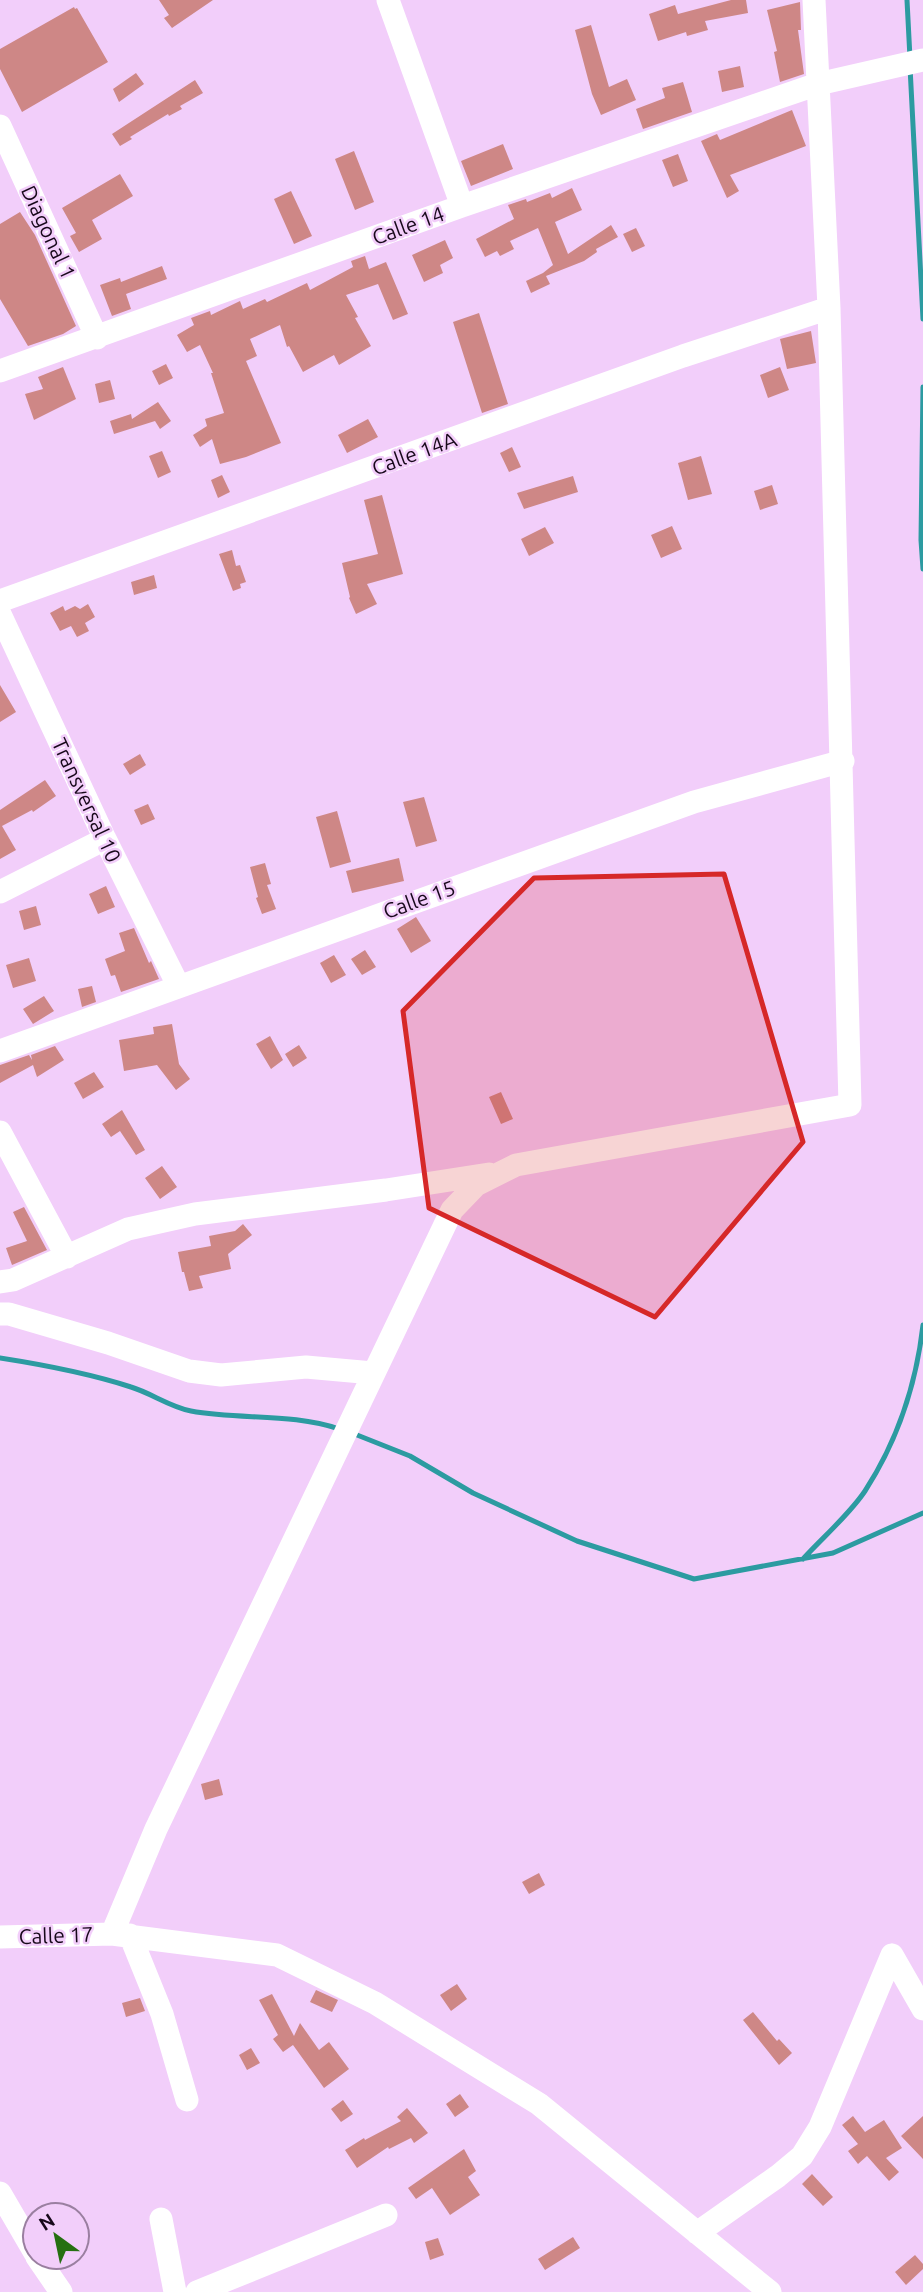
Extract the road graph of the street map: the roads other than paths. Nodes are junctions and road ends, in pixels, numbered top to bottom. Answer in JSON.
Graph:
{"nodes":[{"id":1,"x":388,"y":0,"type":"edge"},
{"id":2,"x":814,"y":0,"type":"edge"},
{"id":3,"x":923,"y":60,"type":"edge"},
{"id":4,"x":818,"y":84,"type":"junction"},
{"id":5,"x":0,"y":126,"type":"edge"},
{"id":6,"x":462,"y":206,"type":"junction"},
{"id":7,"x":829,"y":308,"type":"junction"},
{"id":8,"x":97,"y":338,"type":"junction"},
{"id":9,"x":0,"y":371,"type":"edge"},
{"id":10,"x":0,"y":601,"type":"edge"},
{"id":11,"x":0,"y":614,"type":"edge"},
{"id":12,"x":843,"y":761,"type":"junction"},
{"id":13,"x":105,"y":839,"type":"junction"},
{"id":14,"x":0,"y":892,"type":"edge"},
{"id":15,"x":177,"y":985,"type":"junction"},
{"id":16,"x":0,"y":1051,"type":"edge"},
{"id":17,"x":0,"y":1132,"type":"edge"},
{"id":18,"x":501,"y":1173,"type":"junction"},
{"id":19,"x":67,"y":1257,"type":"junction"},
{"id":20,"x":0,"y":1282,"type":"edge"},
{"id":21,"x":0,"y":1314,"type":"edge"},
{"id":22,"x":373,"y":1373,"type":"junction"},
{"id":23,"x":121,"y":1934,"type":"junction"},
{"id":24,"x":0,"y":1937,"type":"edge"},
{"id":25,"x":923,"y":2009,"type":"edge"},
{"id":26,"x":187,"y":2100,"type":"dead end"},
{"id":27,"x":1,"y":2197,"type":"edge"},
{"id":28,"x":386,"y":2215,"type":"dead end"},
{"id":29,"x":161,"y":2219,"type":"dead end"},
{"id":30,"x":21,"y":2230,"type":"edge"},
{"id":31,"x":698,"y":2233,"type":"junction"},
{"id":32,"x":45,"y":2271,"type":"edge"},
{"id":33,"x":57,"y":2291,"type":"edge"},
{"id":34,"x":175,"y":2292,"type":"edge"},
{"id":35,"x":197,"y":2292,"type":"edge"},
{"id":36,"x":769,"y":2292,"type":"edge"}],
"edges":[{"from":1,"to":6,"type":"street"},
{"from":2,"to":4,"type":"street"},
{"from":3,"to":4,"type":"street"},
{"from":4,"to":6,"type":"street","name":"Calle 14"},
{"from":4,"to":7,"type":"street"},
{"from":5,"to":8,"type":"street","name":"Diagonal 1"},
{"from":6,"to":8,"type":"street","name":"Calle 14"},
{"from":7,"to":10,"type":"street","name":"Calle 14A"},
{"from":7,"to":12,"type":"street"},
{"from":8,"to":9,"type":"street","name":"Calle 14"},
{"from":11,"to":13,"type":"street","name":"Transversal 10"},
{"from":12,"to":15,"type":"street","name":"Calle 15"},
{"from":12,"to":18,"type":"street"},
{"from":13,"to":14,"type":"street"},
{"from":13,"to":15,"type":"street","name":"Transversal 10"},
{"from":15,"to":16,"type":"street","name":"Calle 15"},
{"from":17,"to":19,"type":"street"},
{"from":18,"to":19,"type":"street"},
{"from":18,"to":22,"type":"street"},
{"from":19,"to":20,"type":"street"},
{"from":21,"to":22,"type":"street"},
{"from":22,"to":23,"type":"street"},
{"from":23,"to":24,"type":"street","name":"Calle 17"},
{"from":23,"to":26,"type":"street"},
{"from":23,"to":31,"type":"street","name":"Calle 17"},
{"from":25,"to":31,"type":"street"},
{"from":27,"to":30,"type":"street"},
{"from":28,"to":35,"type":"street"},
{"from":29,"to":34,"type":"street"},
{"from":31,"to":36,"type":"street","name":"Calle 17"},
{"from":32,"to":33,"type":"street"}]}
